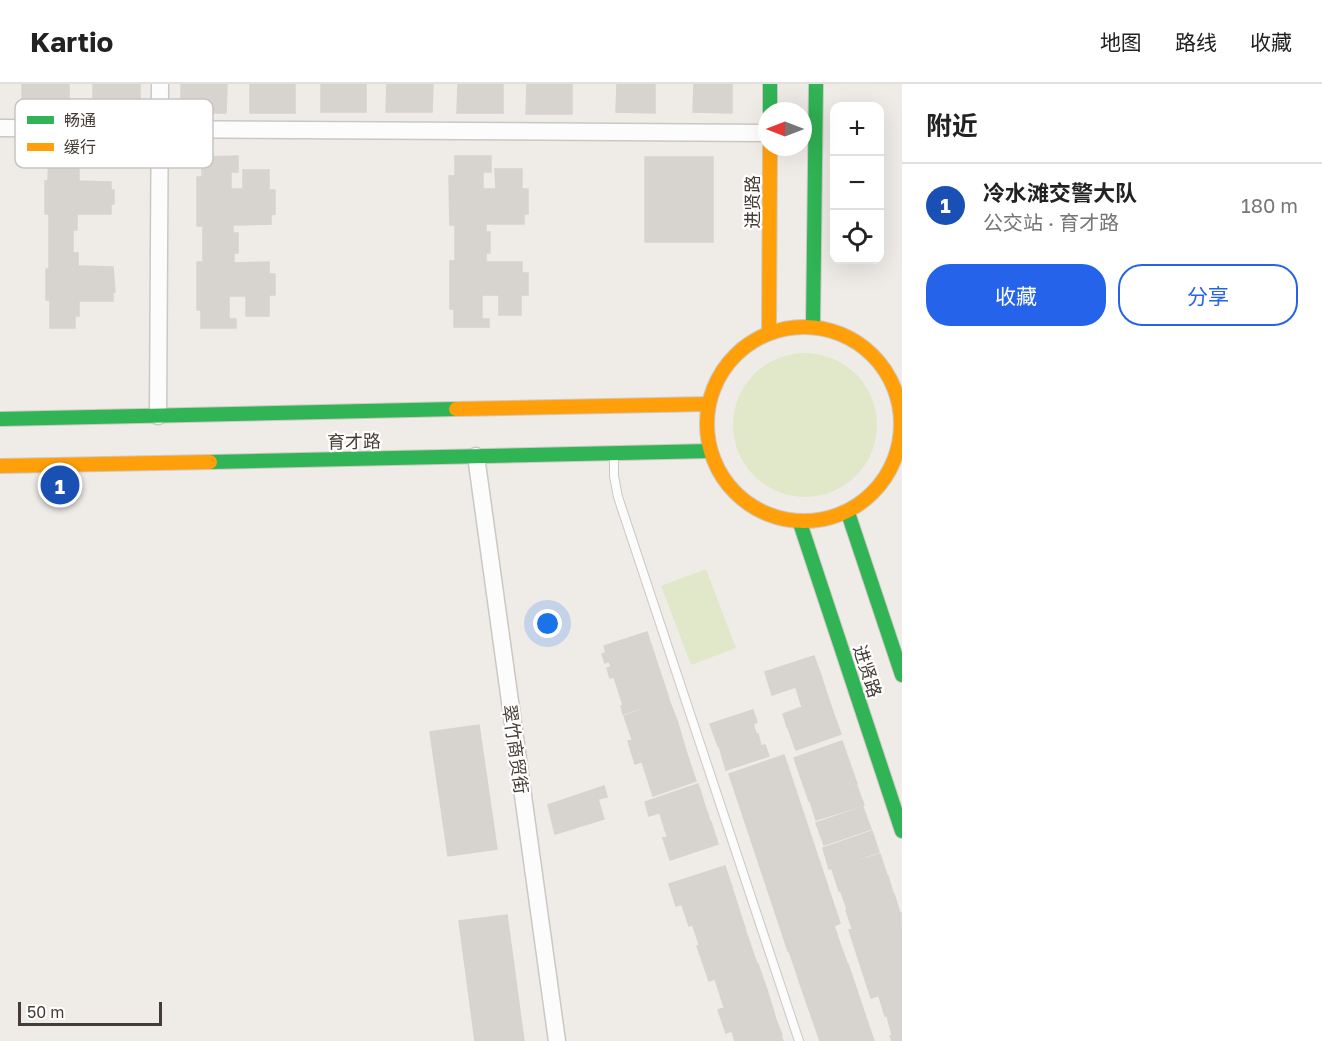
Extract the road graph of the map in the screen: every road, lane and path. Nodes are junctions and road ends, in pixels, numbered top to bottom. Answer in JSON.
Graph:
{"nodes":[{"id":1,"x":770,"y":84,"type":"edge"},
{"id":2,"x":816,"y":84,"type":"edge"},
{"id":3,"x":770,"y":102,"type":"edge"},
{"id":4,"x":0,"y":128,"type":"edge"},
{"id":5,"x":15,"y":128,"type":"edge"},
{"id":6,"x":213,"y":129,"type":"edge"},
{"id":7,"x":758,"y":132,"type":"edge"},
{"id":8,"x":770,"y":156,"type":"edge"},
{"id":9,"x":160,"y":168,"type":"edge"},
{"id":10,"x":813,"y":326,"type":"junction"},
{"id":11,"x":769,"y":329,"type":"junction"},
{"id":12,"x":900,"y":389,"type":"edge"},
{"id":13,"x":708,"y":404,"type":"junction"},
{"id":14,"x":158,"y":416,"type":"junction"},
{"id":15,"x":0,"y":419,"type":"edge"},
{"id":16,"x":901,"y":435,"type":"edge"},
{"id":17,"x":710,"y":451,"type":"junction"},
{"id":18,"x":614,"y":453,"type":"junction"},
{"id":19,"x":476,"y":456,"type":"junction"},
{"id":20,"x":0,"y":466,"type":"edge"},
{"id":21,"x":848,"y":513,"type":"junction"},
{"id":22,"x":800,"y":523,"type":"junction"},
{"id":23,"x":902,"y":675,"type":"edge"},
{"id":24,"x":902,"y":831,"type":"edge"},
{"id":25,"x":557,"y":1041,"type":"edge"},
{"id":26,"x":799,"y":1041,"type":"edge"}],
"edges":[{"from":1,"to":3,"type":"main road"},
{"from":2,"to":10,"type":"main road"},
{"from":4,"to":5,"type":"street"},
{"from":6,"to":7,"type":"street"},
{"from":8,"to":11,"type":"main road","name":"进贤路"},
{"from":9,"to":14,"type":"street"},
{"from":10,"to":11,"type":"main road"},
{"from":10,"to":12,"type":"main road"},
{"from":11,"to":13,"type":"main road"},
{"from":12,"to":16,"type":"main road"},
{"from":13,"to":14,"type":"main road","name":"育才路"},
{"from":13,"to":17,"type":"main road"},
{"from":14,"to":15,"type":"main road","name":"育才路"},
{"from":16,"to":21,"type":"main road"},
{"from":17,"to":18,"type":"main road","name":"育才路"},
{"from":17,"to":22,"type":"main road"},
{"from":18,"to":19,"type":"main road","name":"育才路"},
{"from":18,"to":26,"type":"lane"},
{"from":19,"to":20,"type":"main road","name":"育才路"},
{"from":19,"to":25,"type":"street","name":"翠竹商贸街"},
{"from":21,"to":22,"type":"main road"},
{"from":21,"to":23,"type":"main road","name":"进贤路"},
{"from":22,"to":24,"type":"main road","name":"进贤路"}]}
